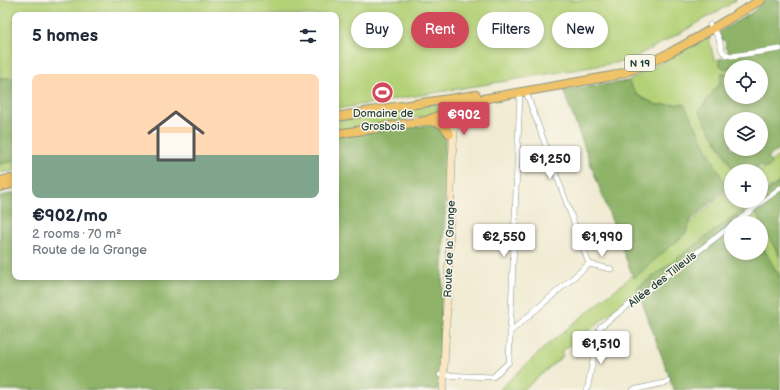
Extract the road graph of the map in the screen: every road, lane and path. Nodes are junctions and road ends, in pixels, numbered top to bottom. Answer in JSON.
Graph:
{"nodes":[{"id":1,"x":753,"y":0,"type":"edge"},
{"id":2,"x":761,"y":0,"type":"edge"},
{"id":3,"x":712,"y":26,"type":"junction"},
{"id":4,"x":780,"y":49,"type":"edge"},
{"id":5,"x":523,"y":92,"type":"junction"},
{"id":6,"x":447,"y":100,"type":"junction"},
{"id":7,"x":462,"y":104,"type":"junction"},
{"id":8,"x":450,"y":110,"type":"junction"},
{"id":9,"x":339,"y":116,"type":"edge"},
{"id":10,"x":455,"y":118,"type":"junction"},
{"id":11,"x":426,"y":121,"type":"junction"},
{"id":12,"x":339,"y":134,"type":"edge"},
{"id":13,"x":452,"y":134,"type":"junction"},
{"id":14,"x":0,"y":180,"type":"edge"},
{"id":15,"x":12,"y":180,"type":"edge"},
{"id":16,"x":12,"y":181,"type":"edge"},
{"id":17,"x":0,"y":187,"type":"edge"},
{"id":18,"x":780,"y":188,"type":"edge"},
{"id":19,"x":744,"y":216,"type":"edge"},
{"id":20,"x":724,"y":231,"type":"edge"},
{"id":21,"x":589,"y":264,"type":"junction"},
{"id":22,"x":611,"y":269,"type":"dead end"},
{"id":23,"x":510,"y":332,"type":"junction"},
{"id":24,"x":441,"y":375,"type":"junction"},
{"id":25,"x":668,"y":382,"type":"dead end"},
{"id":26,"x":439,"y":390,"type":"edge"},
{"id":27,"x":443,"y":390,"type":"edge"},
{"id":28,"x":588,"y":390,"type":"edge"},
{"id":29,"x":633,"y":390,"type":"edge"}],
"edges":[{"from":1,"to":3,"type":"main road","number":"N 19"},
{"from":2,"to":3,"type":"main road","number":"N 19"},
{"from":3,"to":4,"type":"street"},
{"from":3,"to":5,"type":"main road","number":"N 19"},
{"from":3,"to":6,"type":"main road","number":"N 19"},
{"from":5,"to":7,"type":"main road","number":"N 19"},
{"from":5,"to":21,"type":"street"},
{"from":5,"to":23,"type":"street"},
{"from":6,"to":8,"type":"main road"},
{"from":6,"to":9,"type":"main road","number":"N 19"},
{"from":7,"to":8,"type":"main road","number":"N 19"},
{"from":7,"to":10,"type":"main road"},
{"from":8,"to":10,"type":"main road","name":"Route de la Grange"},
{"from":8,"to":11,"type":"main road","number":"N 19"},
{"from":8,"to":13,"type":"main road","name":"Route de la Grange"},
{"from":10,"to":13,"type":"main road","name":"Route de la Grange"},
{"from":11,"to":12,"type":"main road","number":"N 19"},
{"from":11,"to":13,"type":"main road"},
{"from":13,"to":24,"type":"main road","name":"Route de la Grange"},
{"from":14,"to":15,"type":"main road"},
{"from":16,"to":17,"type":"main road"},
{"from":18,"to":19,"type":"street"},
{"from":20,"to":28,"type":"street","name":"Allée des Tilleuls"},
{"from":21,"to":22,"type":"street"},
{"from":21,"to":23,"type":"street"},
{"from":23,"to":24,"type":"street"},
{"from":24,"to":26,"type":"main road","name":"Route de la Grange"},
{"from":24,"to":27,"type":"main road","name":"Route de la Grange"},
{"from":25,"to":29,"type":"street"}]}
